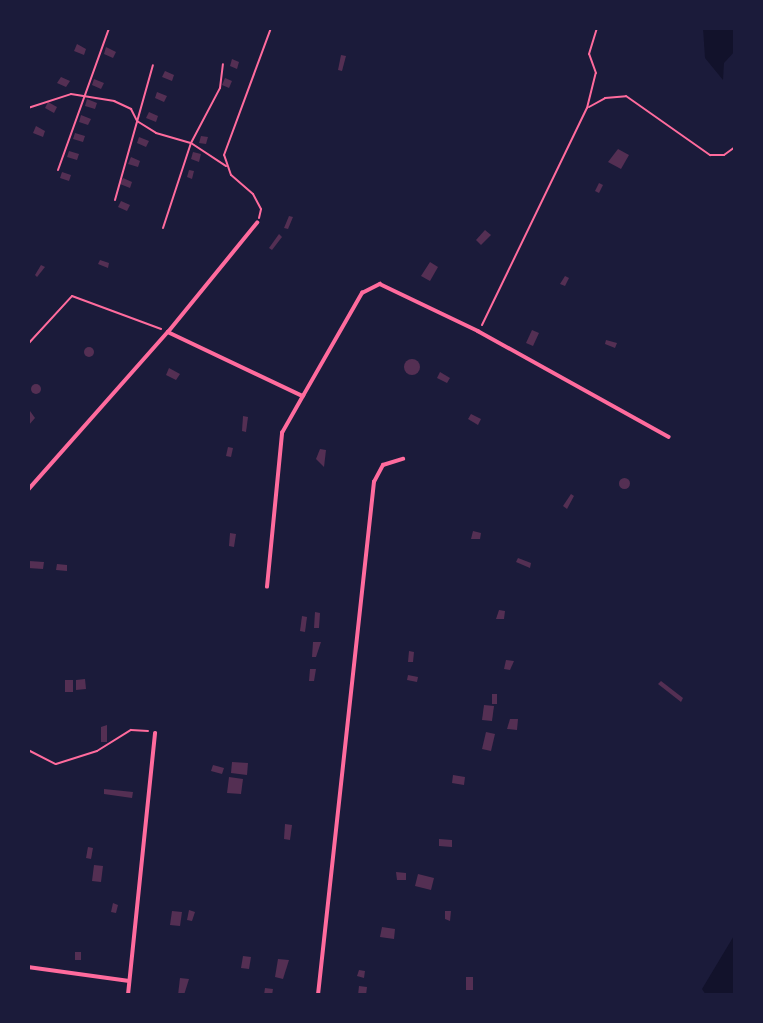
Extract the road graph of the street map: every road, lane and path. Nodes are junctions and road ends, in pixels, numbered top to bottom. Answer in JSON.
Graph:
{"nodes":[{"id":1,"x":110,"y":28,"type":"edge"},
{"id":2,"x":271,"y":28,"type":"edge"},
{"id":3,"x":597,"y":28,"type":"edge"},
{"id":4,"x":223,"y":64,"type":"dead end"},
{"id":5,"x":153,"y":65,"type":"dead end"},
{"id":6,"x":84,"y":94,"type":"junction"},
{"id":7,"x":28,"y":108,"type":"edge"},
{"id":8,"x":587,"y":108,"type":"junction"},
{"id":9,"x":137,"y":121,"type":"junction"},
{"id":10,"x":191,"y":143,"type":"junction"},
{"id":11,"x":735,"y":147,"type":"edge"},
{"id":12,"x":226,"y":166,"type":"junction"},
{"id":13,"x":58,"y":170,"type":"dead end"},
{"id":14,"x":115,"y":200,"type":"dead end"},
{"id":15,"x":257,"y":223,"type":"joint"},
{"id":16,"x":163,"y":228,"type":"dead end"},
{"id":17,"x":478,"y":331,"type":"junction"},
{"id":18,"x":168,"y":332,"type":"junction"},
{"id":19,"x":28,"y":344,"type":"edge"},
{"id":20,"x":303,"y":396,"type":"junction"},
{"id":21,"x":669,"y":437,"type":"dead end"},
{"id":22,"x":403,"y":459,"type":"dead end"},
{"id":23,"x":28,"y":490,"type":"edge"},
{"id":24,"x":267,"y":587,"type":"dead end"},
{"id":25,"x":155,"y":733,"type":"joint"},
{"id":26,"x":28,"y":750,"type":"edge"},
{"id":27,"x":28,"y":967,"type":"edge"},
{"id":28,"x":129,"y":981,"type":"junction"},
{"id":29,"x":128,"y":995,"type":"edge"},
{"id":30,"x":318,"y":995,"type":"edge"}],
"edges":[{"from":1,"to":6,"type":"path"},
{"from":2,"to":12,"type":"path"},
{"from":3,"to":8,"type":"path"},
{"from":4,"to":10,"type":"path"},
{"from":5,"to":9,"type":"path"},
{"from":6,"to":7,"type":"path"},
{"from":6,"to":9,"type":"path"},
{"from":6,"to":13,"type":"path"},
{"from":8,"to":11,"type":"path"},
{"from":8,"to":17,"type":"path"},
{"from":9,"to":10,"type":"path"},
{"from":9,"to":14,"type":"path"},
{"from":10,"to":12,"type":"path"},
{"from":10,"to":16,"type":"path"},
{"from":12,"to":15,"type":"path"},
{"from":15,"to":18,"type":"street"},
{"from":17,"to":20,"type":"street"},
{"from":17,"to":21,"type":"street"},
{"from":18,"to":19,"type":"path"},
{"from":18,"to":20,"type":"street"},
{"from":18,"to":23,"type":"street"},
{"from":20,"to":24,"type":"street"},
{"from":22,"to":30,"type":"street"},
{"from":25,"to":26,"type":"path"},
{"from":25,"to":28,"type":"street"},
{"from":27,"to":28,"type":"street"},
{"from":28,"to":29,"type":"street"}]}
